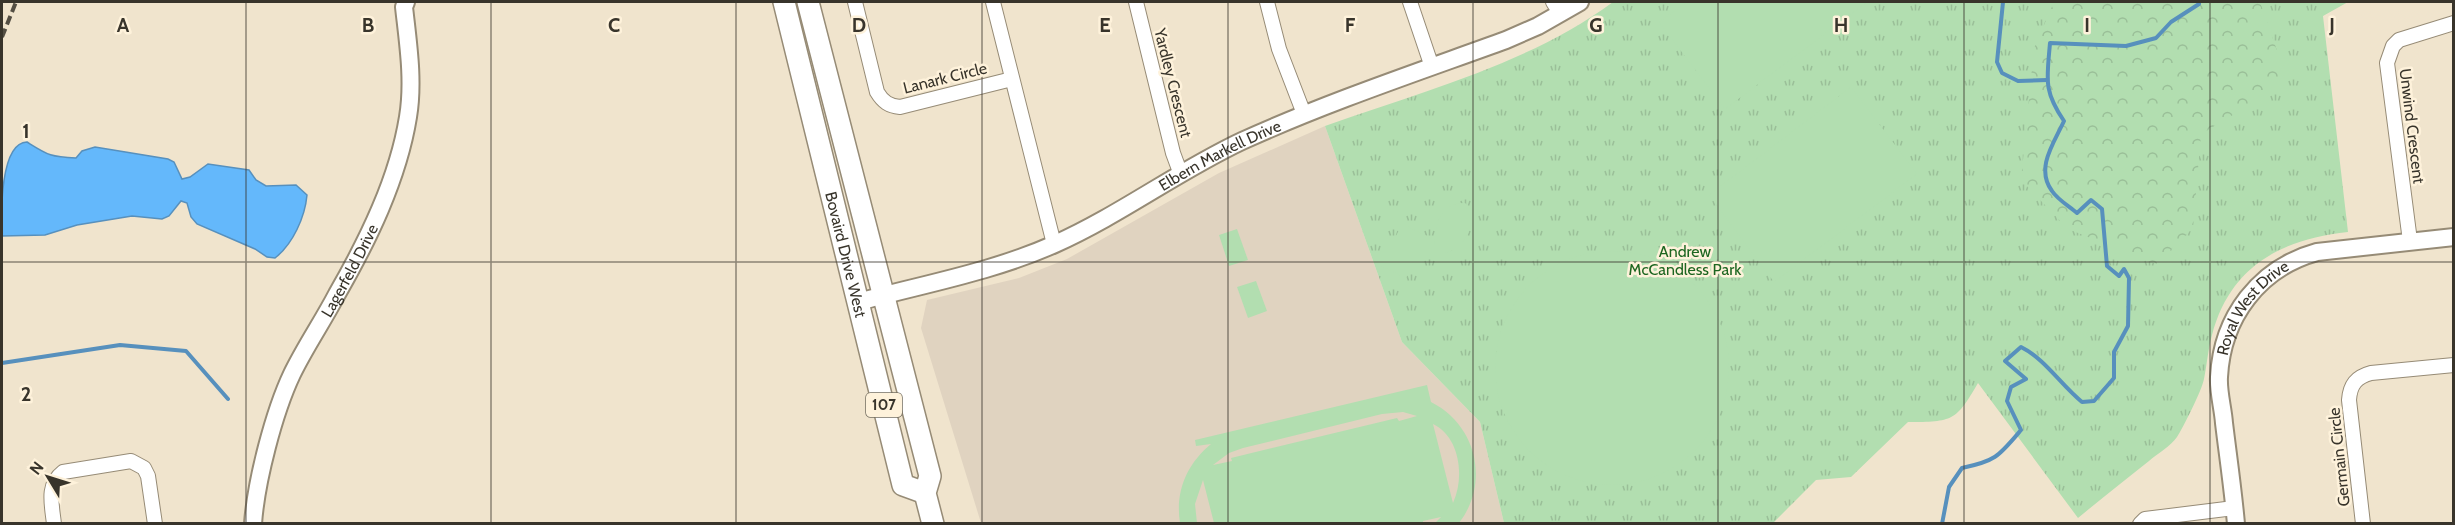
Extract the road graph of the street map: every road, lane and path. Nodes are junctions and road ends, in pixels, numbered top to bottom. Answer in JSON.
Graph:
{"nodes":[{"id":1,"x":784,"y":2,"type":"edge"},
{"id":2,"x":808,"y":2,"type":"edge"},
{"id":3,"x":855,"y":2,"type":"edge"},
{"id":4,"x":993,"y":2,"type":"edge"},
{"id":5,"x":1136,"y":2,"type":"edge"},
{"id":6,"x":1267,"y":2,"type":"edge"},
{"id":7,"x":1410,"y":2,"type":"edge"},
{"id":8,"x":1580,"y":2,"type":"edge"},
{"id":9,"x":404,"y":3,"type":"edge"},
{"id":10,"x":1557,"y":7,"type":"edge"},
{"id":11,"x":2454,"y":23,"type":"edge"},
{"id":12,"x":1432,"y":67,"type":"junction"},
{"id":13,"x":1012,"y":78,"type":"junction"},
{"id":14,"x":1304,"y":114,"type":"junction"},
{"id":15,"x":1180,"y":172,"type":"junction"},
{"id":16,"x":2454,"y":237,"type":"edge"},
{"id":17,"x":2410,"y":241,"type":"junction"},
{"id":18,"x":1053,"y":244,"type":"junction"},
{"id":19,"x":884,"y":295,"type":"junction"},
{"id":20,"x":858,"y":302,"type":"junction"},
{"id":21,"x":2454,"y":365,"type":"edge"},
{"id":22,"x":925,"y":493,"type":"junction"},
{"id":23,"x":2235,"y":516,"type":"edge"},
{"id":24,"x":54,"y":524,"type":"edge"},
{"id":25,"x":155,"y":524,"type":"edge"},
{"id":26,"x":253,"y":524,"type":"edge"},
{"id":27,"x":933,"y":524,"type":"edge"},
{"id":28,"x":2140,"y":524,"type":"edge"},
{"id":29,"x":2363,"y":524,"type":"edge"}],
"edges":[{"from":1,"to":20,"type":"main road","name":"Bovaird Drive West","number":"107"},
{"from":2,"to":19,"type":"main road","name":"Bovaird Drive West","number":"107"},
{"from":3,"to":13,"type":"street","name":"Lanark Circle"},
{"from":4,"to":13,"type":"street","name":"Lanark Circle"},
{"from":5,"to":15,"type":"street","name":"Yardley Crescent"},
{"from":6,"to":14,"type":"street"},
{"from":7,"to":12,"type":"street"},
{"from":8,"to":10,"type":"street","name":"Elbern Markell Drive"},
{"from":9,"to":26,"type":"street","name":"Lagerfeld Drive"},
{"from":10,"to":12,"type":"street","name":"Elbern Markell Drive"},
{"from":11,"to":17,"type":"street","name":"Unwind Crescent"},
{"from":12,"to":14,"type":"street","name":"Elbern Markell Drive"},
{"from":13,"to":18,"type":"street","name":"Lanark Circle"},
{"from":14,"to":15,"type":"street","name":"Elbern Markell Drive"},
{"from":15,"to":18,"type":"street","name":"Elbern Markell Drive"},
{"from":16,"to":17,"type":"street","name":"Royal West Drive"},
{"from":17,"to":23,"type":"street","name":"Royal West Drive"},
{"from":18,"to":19,"type":"street","name":"Elbern Markell Drive"},
{"from":19,"to":20,"type":"street","name":"Elbern Markell Drive"},
{"from":19,"to":22,"type":"main road","name":"Bovaird Drive West","number":"107"},
{"from":20,"to":22,"type":"main road","name":"Bovaird Drive West","number":"107"},
{"from":21,"to":29,"type":"street","name":"Germain Circle"},
{"from":22,"to":27,"type":"main road","name":"Bovaird Drive West","number":"107"},
{"from":23,"to":28,"type":"street"},
{"from":24,"to":25,"type":"street"}]}
